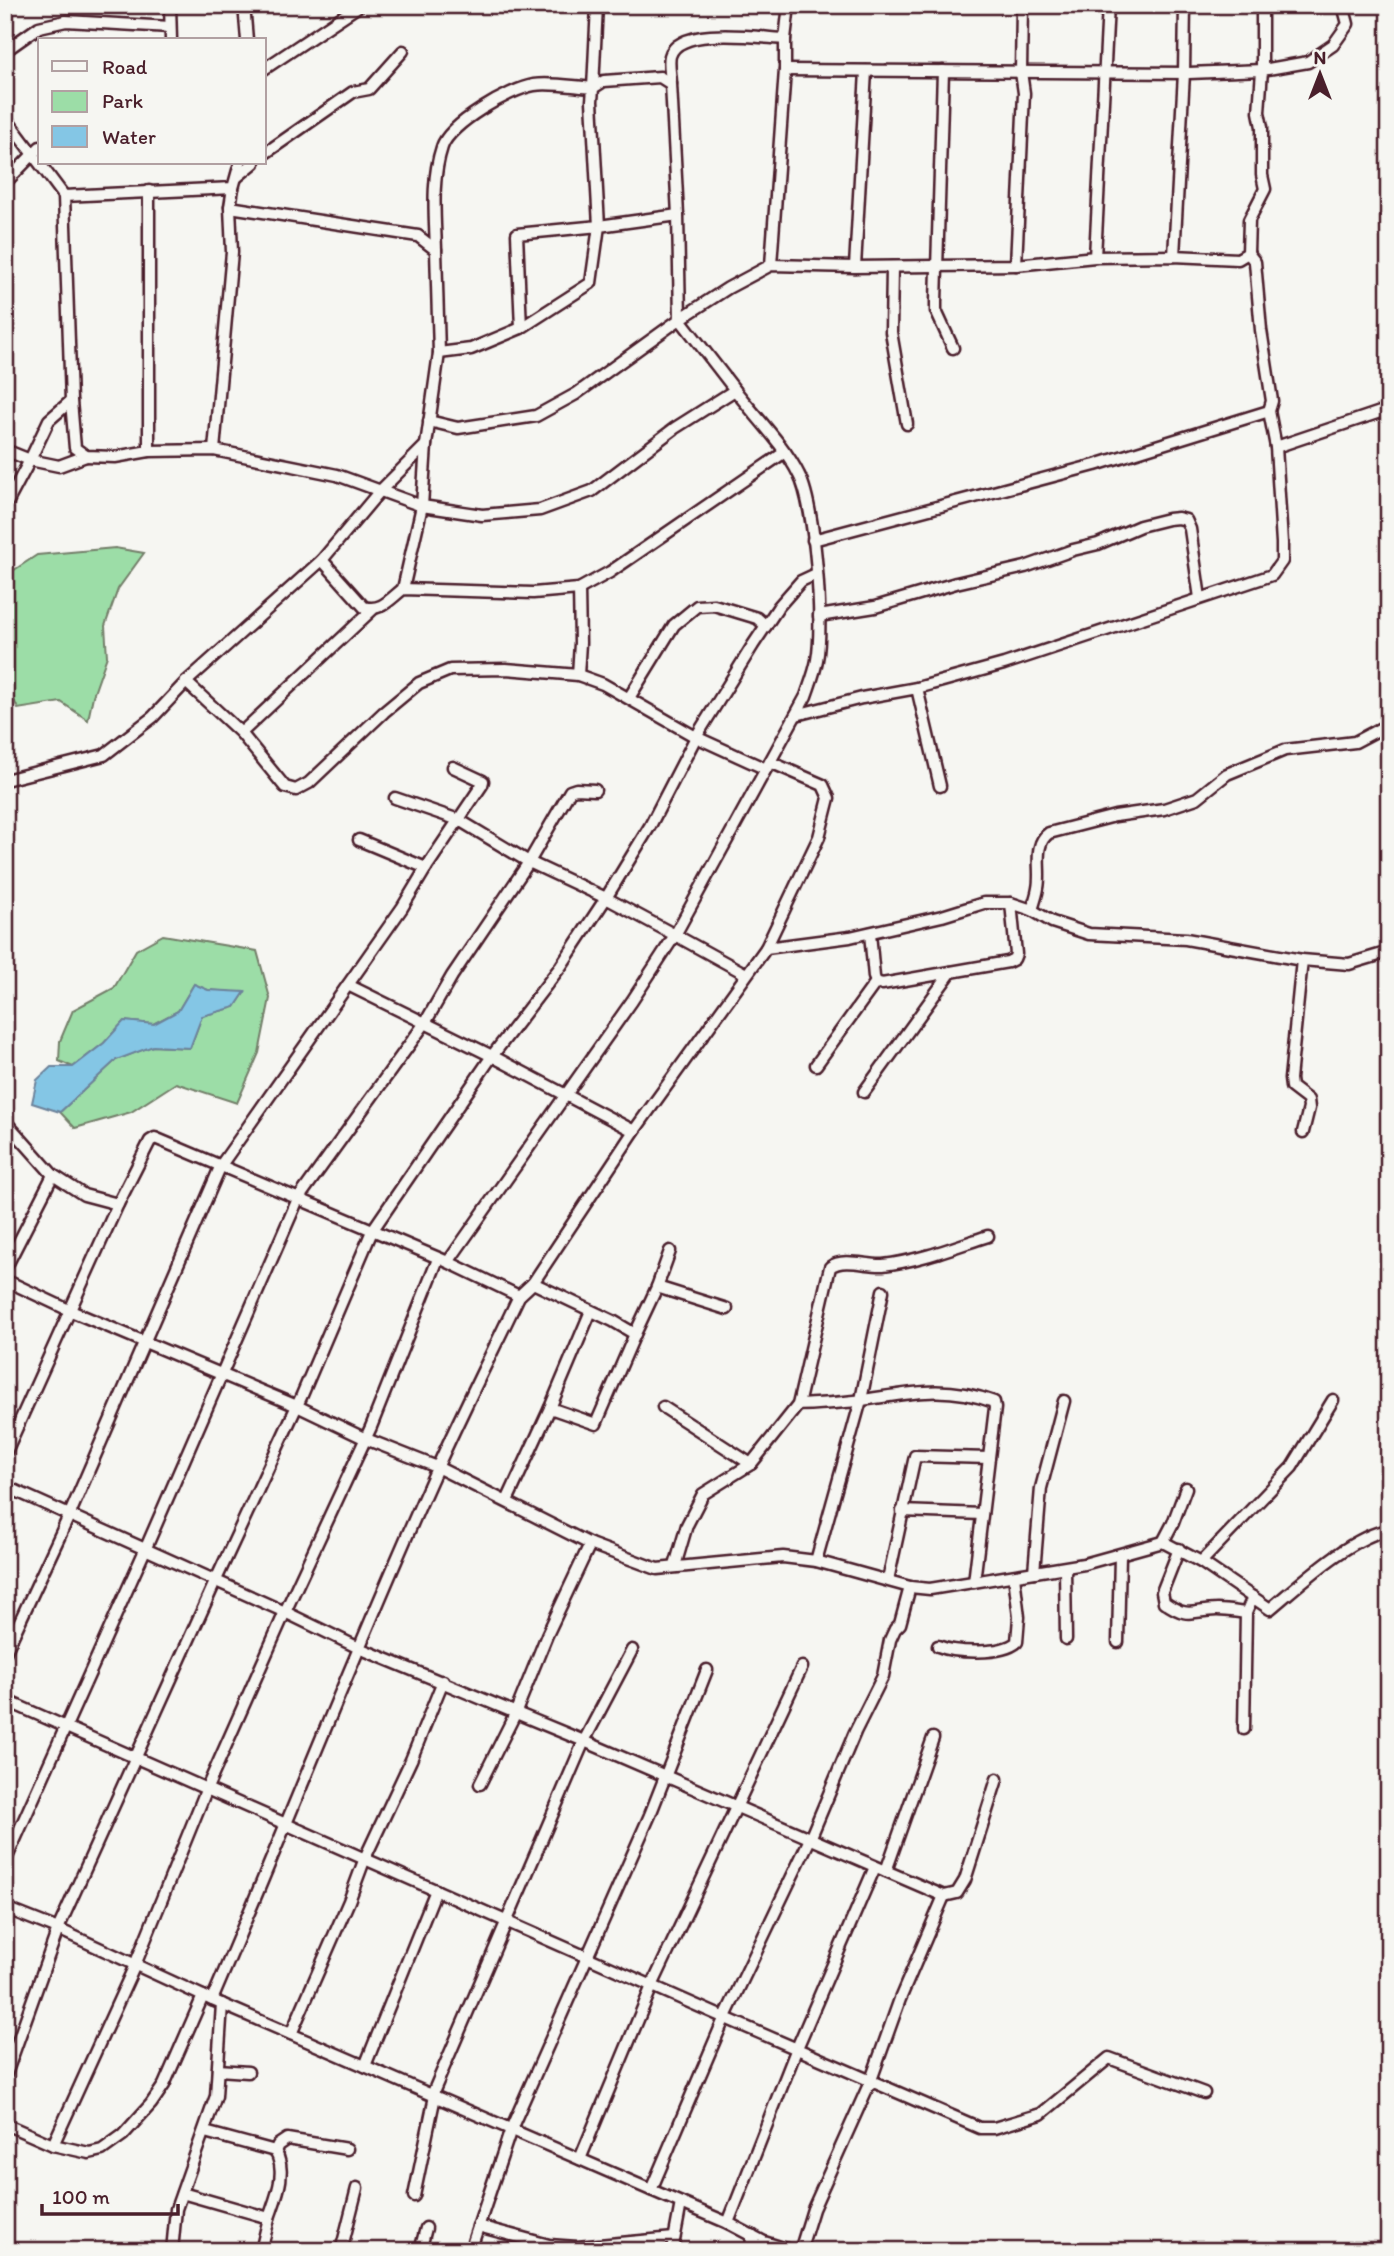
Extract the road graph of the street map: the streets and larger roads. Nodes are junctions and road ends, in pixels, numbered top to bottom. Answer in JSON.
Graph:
{"nodes":[{"id":1,"x":170,"y":5,"type":"edge"},
{"id":2,"x":244,"y":5,"type":"edge"},
{"id":3,"x":360,"y":5,"type":"edge"},
{"id":4,"x":597,"y":5,"type":"edge"},
{"id":5,"x":789,"y":5,"type":"edge"},
{"id":6,"x":1022,"y":5,"type":"edge"},
{"id":7,"x":1108,"y":5,"type":"edge"},
{"id":8,"x":1185,"y":5,"type":"edge"},
{"id":9,"x":1262,"y":5,"type":"edge"},
{"id":10,"x":1343,"y":5,"type":"edge"},
{"id":11,"x":170,"y":27,"type":"junction"},
{"id":12,"x":171,"y":38,"type":"edge"},
{"id":13,"x":247,"y":38,"type":"edge"},
{"id":14,"x":785,"y":39,"type":"junction"},
{"id":15,"x":5,"y":51,"type":"edge"},
{"id":16,"x":402,"y":51,"type":"dead end"},
{"id":17,"x":266,"y":68,"type":"edge"},
{"id":18,"x":785,"y":70,"type":"junction"},
{"id":19,"x":1262,"y":70,"type":"junction"},
{"id":20,"x":866,"y":71,"type":"junction"},
{"id":21,"x":943,"y":71,"type":"junction"},
{"id":22,"x":1021,"y":72,"type":"junction"},
{"id":23,"x":1104,"y":73,"type":"junction"},
{"id":24,"x":1184,"y":74,"type":"junction"},
{"id":25,"x":671,"y":84,"type":"junction"},
{"id":26,"x":593,"y":88,"type":"junction"},
{"id":27,"x":5,"y":117,"type":"edge"},
{"id":28,"x":38,"y":149,"type":"edge"},
{"id":29,"x":266,"y":153,"type":"edge"},
{"id":30,"x":32,"y":154,"type":"junction"},
{"id":31,"x":38,"y":162,"type":"edge"},
{"id":32,"x":40,"y":164,"type":"edge"},
{"id":33,"x":240,"y":164,"type":"edge"},
{"id":34,"x":253,"y":164,"type":"edge"},
{"id":35,"x":237,"y":177,"type":"junction"},
{"id":36,"x":5,"y":183,"type":"edge"},
{"id":37,"x":233,"y":188,"type":"junction"},
{"id":38,"x":149,"y":191,"type":"junction"},
{"id":39,"x":64,"y":196,"type":"junction"},
{"id":40,"x":230,"y":206,"type":"junction"},
{"id":41,"x":678,"y":215,"type":"junction"},
{"id":42,"x":599,"y":226,"type":"junction"},
{"id":43,"x":436,"y":250,"type":"junction"},
{"id":44,"x":1248,"y":253,"type":"junction"},
{"id":45,"x":1174,"y":256,"type":"junction"},
{"id":46,"x":1095,"y":257,"type":"junction"},
{"id":47,"x":771,"y":265,"type":"junction"},
{"id":48,"x":1016,"y":265,"type":"junction"},
{"id":49,"x":935,"y":266,"type":"junction"},
{"id":50,"x":855,"y":267,"type":"junction"},
{"id":51,"x":892,"y":267,"type":"junction"},
{"id":52,"x":680,"y":319,"type":"junction"},
{"id":53,"x":521,"y":328,"type":"junction"},
{"id":54,"x":953,"y":348,"type":"dead end"},
{"id":55,"x":439,"y":353,"type":"junction"},
{"id":56,"x":735,"y":390,"type":"junction"},
{"id":57,"x":71,"y":401,"type":"junction"},
{"id":58,"x":1389,"y":410,"type":"edge"},
{"id":59,"x":1269,"y":411,"type":"junction"},
{"id":60,"x":429,"y":421,"type":"junction"},
{"id":61,"x":907,"y":424,"type":"dead end"},
{"id":62,"x":426,"y":445,"type":"junction"},
{"id":63,"x":1276,"y":447,"type":"junction"},
{"id":64,"x":5,"y":450,"type":"edge"},
{"id":65,"x":214,"y":450,"type":"junction"},
{"id":66,"x":149,"y":451,"type":"junction"},
{"id":67,"x":785,"y":452,"type":"junction"},
{"id":68,"x":86,"y":456,"type":"junction"},
{"id":69,"x":30,"y":460,"type":"junction"},
{"id":70,"x":379,"y":492,"type":"junction"},
{"id":71,"x":422,"y":506,"type":"junction"},
{"id":72,"x":5,"y":507,"type":"edge"},
{"id":73,"x":813,"y":540,"type":"junction"},
{"id":74,"x":322,"y":560,"type":"junction"},
{"id":75,"x":816,"y":574,"type":"junction"},
{"id":76,"x":402,"y":589,"type":"junction"},
{"id":77,"x":579,"y":589,"type":"junction"},
{"id":78,"x":1200,"y":598,"type":"junction"},
{"id":79,"x":373,"y":609,"type":"junction"},
{"id":80,"x":818,"y":616,"type":"junction"},
{"id":81,"x":766,"y":625,"type":"junction"},
{"id":82,"x":578,"y":675,"type":"junction"},
{"id":83,"x":186,"y":682,"type":"junction"},
{"id":84,"x":917,"y":688,"type":"junction"},
{"id":85,"x":629,"y":698,"type":"junction"},
{"id":86,"x":796,"y":715,"type":"junction"},
{"id":87,"x":1389,"y":724,"type":"edge"},
{"id":88,"x":241,"y":733,"type":"junction"},
{"id":89,"x":696,"y":737,"type":"junction"},
{"id":90,"x":768,"y":766,"type":"junction"},
{"id":91,"x":453,"y":767,"type":"dead end"},
{"id":92,"x":5,"y":780,"type":"edge"},
{"id":93,"x":940,"y":786,"type":"dead end"},
{"id":94,"x":594,"y":790,"type":"dead end"},
{"id":95,"x":395,"y":798,"type":"dead end"},
{"id":96,"x":459,"y":820,"type":"junction"},
{"id":97,"x":359,"y":840,"type":"dead end"},
{"id":98,"x":529,"y":862,"type":"junction"},
{"id":99,"x":426,"y":868,"type":"junction"},
{"id":100,"x":606,"y":898,"type":"junction"},
{"id":101,"x":1011,"y":903,"type":"junction"},
{"id":102,"x":1032,"y":910,"type":"junction"},
{"id":103,"x":870,"y":933,"type":"junction"},
{"id":104,"x":675,"y":935,"type":"junction"},
{"id":105,"x":766,"y":948,"type":"junction"},
{"id":106,"x":1389,"y":952,"type":"edge"},
{"id":107,"x":1302,"y":960,"type":"junction"},
{"id":108,"x":951,"y":972,"type":"junction"},
{"id":109,"x":746,"y":974,"type":"junction"},
{"id":110,"x":876,"y":982,"type":"junction"},
{"id":111,"x":348,"y":985,"type":"junction"},
{"id":112,"x":425,"y":1023,"type":"junction"},
{"id":113,"x":492,"y":1056,"type":"junction"},
{"id":114,"x":816,"y":1065,"type":"dead end"},
{"id":115,"x":864,"y":1093,"type":"dead end"},
{"id":116,"x":565,"y":1094,"type":"junction"},
{"id":117,"x":5,"y":1121,"type":"edge"},
{"id":118,"x":634,"y":1131,"type":"junction"},
{"id":119,"x":1303,"y":1132,"type":"dead end"},
{"id":120,"x":221,"y":1165,"type":"junction"},
{"id":121,"x":53,"y":1175,"type":"junction"},
{"id":122,"x":298,"y":1199,"type":"junction"},
{"id":123,"x":118,"y":1204,"type":"junction"},
{"id":124,"x":372,"y":1231,"type":"junction"},
{"id":125,"x":988,"y":1236,"type":"dead end"},
{"id":126,"x":670,"y":1251,"type":"dead end"},
{"id":127,"x":443,"y":1261,"type":"junction"},
{"id":128,"x":5,"y":1269,"type":"edge"},
{"id":129,"x":5,"y":1280,"type":"edge"},
{"id":130,"x":533,"y":1283,"type":"junction"},
{"id":131,"x":657,"y":1287,"type":"junction"},
{"id":132,"x":883,"y":1291,"type":"dead end"},
{"id":133,"x":519,"y":1296,"type":"junction"},
{"id":134,"x":727,"y":1309,"type":"dead end"},
{"id":135,"x":71,"y":1311,"type":"junction"},
{"id":136,"x":590,"y":1311,"type":"junction"},
{"id":137,"x":635,"y":1334,"type":"junction"},
{"id":138,"x":145,"y":1341,"type":"junction"},
{"id":139,"x":220,"y":1374,"type":"junction"},
{"id":140,"x":1333,"y":1400,"type":"dead end"},
{"id":141,"x":861,"y":1401,"type":"junction"},
{"id":142,"x":1064,"y":1401,"type":"dead end"},
{"id":143,"x":798,"y":1405,"type":"junction"},
{"id":144,"x":298,"y":1406,"type":"junction"},
{"id":145,"x":663,"y":1406,"type":"dead end"},
{"id":146,"x":550,"y":1408,"type":"junction"},
{"id":147,"x":366,"y":1439,"type":"junction"},
{"id":148,"x":5,"y":1454,"type":"edge"},
{"id":149,"x":989,"y":1458,"type":"junction"},
{"id":150,"x":751,"y":1464,"type":"junction"},
{"id":151,"x":437,"y":1467,"type":"junction"},
{"id":152,"x":5,"y":1486,"type":"edge"},
{"id":153,"x":1186,"y":1488,"type":"dead end"},
{"id":154,"x":507,"y":1501,"type":"junction"},
{"id":155,"x":902,"y":1511,"type":"junction"},
{"id":156,"x":982,"y":1514,"type":"junction"},
{"id":157,"x":69,"y":1516,"type":"junction"},
{"id":158,"x":1389,"y":1530,"type":"edge"},
{"id":159,"x":1163,"y":1542,"type":"junction"},
{"id":160,"x":590,"y":1544,"type":"junction"},
{"id":161,"x":1180,"y":1549,"type":"junction"},
{"id":162,"x":145,"y":1550,"type":"junction"},
{"id":163,"x":1120,"y":1555,"type":"junction"},
{"id":164,"x":816,"y":1561,"type":"junction"},
{"id":165,"x":1201,"y":1562,"type":"junction"},
{"id":166,"x":675,"y":1566,"type":"junction"},
{"id":167,"x":1065,"y":1568,"type":"junction"},
{"id":168,"x":1034,"y":1572,"type":"junction"},
{"id":169,"x":1014,"y":1576,"type":"junction"},
{"id":170,"x":888,"y":1580,"type":"junction"},
{"id":171,"x":215,"y":1582,"type":"junction"},
{"id":172,"x":974,"y":1582,"type":"junction"},
{"id":173,"x":910,"y":1587,"type":"junction"},
{"id":174,"x":1253,"y":1597,"type":"junction"},
{"id":175,"x":285,"y":1612,"type":"junction"},
{"id":176,"x":1246,"y":1613,"type":"junction"},
{"id":177,"x":1066,"y":1639,"type":"dead end"},
{"id":178,"x":1118,"y":1642,"type":"dead end"},
{"id":179,"x":938,"y":1646,"type":"dead end"},
{"id":180,"x":359,"y":1648,"type":"junction"},
{"id":181,"x":632,"y":1650,"type":"dead end"},
{"id":182,"x":5,"y":1653,"type":"edge"},
{"id":183,"x":802,"y":1667,"type":"dead end"},
{"id":184,"x":707,"y":1670,"type":"dead end"},
{"id":185,"x":443,"y":1681,"type":"junction"},
{"id":186,"x":5,"y":1700,"type":"edge"},
{"id":187,"x":516,"y":1714,"type":"junction"},
{"id":188,"x":66,"y":1726,"type":"junction"},
{"id":189,"x":1244,"y":1729,"type":"dead end"},
{"id":190,"x":933,"y":1738,"type":"dead end"},
{"id":191,"x":584,"y":1741,"type":"junction"},
{"id":192,"x":135,"y":1756,"type":"junction"},
{"id":193,"x":667,"y":1777,"type":"junction"},
{"id":194,"x":997,"y":1779,"type":"dead end"},
{"id":195,"x":480,"y":1784,"type":"dead end"},
{"id":196,"x":207,"y":1788,"type":"junction"},
{"id":197,"x":736,"y":1807,"type":"junction"},
{"id":198,"x":287,"y":1824,"type":"junction"},
{"id":199,"x":810,"y":1839,"type":"junction"},
{"id":200,"x":365,"y":1858,"type":"junction"},
{"id":201,"x":5,"y":1862,"type":"edge"},
{"id":202,"x":875,"y":1867,"type":"junction"},
{"id":203,"x":886,"y":1871,"type":"junction"},
{"id":204,"x":436,"y":1890,"type":"junction"},
{"id":205,"x":944,"y":1896,"type":"junction"},
{"id":206,"x":5,"y":1908,"type":"edge"},
{"id":207,"x":508,"y":1922,"type":"junction"},
{"id":208,"x":58,"y":1929,"type":"junction"},
{"id":209,"x":588,"y":1957,"type":"junction"},
{"id":210,"x":135,"y":1965,"type":"junction"},
{"id":211,"x":652,"y":1986,"type":"junction"},
{"id":212,"x":213,"y":2000,"type":"junction"},
{"id":213,"x":725,"y":2017,"type":"junction"},
{"id":214,"x":291,"y":2034,"type":"junction"},
{"id":215,"x":797,"y":2048,"type":"junction"},
{"id":216,"x":365,"y":2066,"type":"junction"},
{"id":217,"x":218,"y":2070,"type":"junction"},
{"id":218,"x":248,"y":2072,"type":"dead end"},
{"id":219,"x":5,"y":2077,"type":"edge"},
{"id":220,"x":871,"y":2080,"type":"junction"},
{"id":221,"x":1204,"y":2094,"type":"dead end"},
{"id":222,"x":433,"y":2096,"type":"junction"},
{"id":223,"x":5,"y":2124,"type":"edge"},
{"id":224,"x":512,"y":2129,"type":"junction"},
{"id":225,"x":205,"y":2132,"type":"junction"},
{"id":226,"x":53,"y":2145,"type":"junction"},
{"id":227,"x":347,"y":2149,"type":"dead end"},
{"id":228,"x":275,"y":2151,"type":"junction"},
{"id":229,"x":580,"y":2159,"type":"junction"},
{"id":230,"x":357,"y":2188,"type":"dead end"},
{"id":231,"x":651,"y":2190,"type":"junction"},
{"id":232,"x":182,"y":2193,"type":"junction"},
{"id":233,"x":414,"y":2196,"type":"dead end"},
{"id":234,"x":681,"y":2203,"type":"junction"},
{"id":235,"x":269,"y":2218,"type":"junction"},
{"id":236,"x":728,"y":2223,"type":"junction"},
{"id":237,"x":478,"y":2226,"type":"junction"},
{"id":238,"x":426,"y":2228,"type":"dead end"},
{"id":239,"x":752,"y":2235,"type":"junction"},
{"id":240,"x":674,"y":2238,"type":"junction"},
{"id":241,"x":576,"y":2249,"type":"edge"},
{"id":242,"x":5,"y":2250,"type":"edge"},
{"id":243,"x":20,"y":2251,"type":"edge"},
{"id":244,"x":172,"y":2251,"type":"edge"},
{"id":245,"x":261,"y":2251,"type":"edge"},
{"id":246,"x":341,"y":2251,"type":"edge"},
{"id":247,"x":420,"y":2251,"type":"edge"},
{"id":248,"x":470,"y":2251,"type":"edge"},
{"id":249,"x":672,"y":2251,"type":"edge"},
{"id":250,"x":751,"y":2251,"type":"edge"},
{"id":251,"x":793,"y":2251,"type":"edge"},
{"id":252,"x":800,"y":2251,"type":"edge"}],
"edges":[{"from":1,"to":11,"type":"street"},
{"from":2,"to":13,"type":"street"},
{"from":3,"to":17,"type":"street"},
{"from":4,"to":26,"type":"street"},
{"from":5,"to":14,"type":"street"},
{"from":6,"to":22,"type":"street"},
{"from":7,"to":23,"type":"street"},
{"from":8,"to":24,"type":"street"},
{"from":9,"to":19,"type":"street"},
{"from":10,"to":19,"type":"street"},
{"from":11,"to":12,"type":"street"},
{"from":11,"to":15,"type":"street"},
{"from":14,"to":18,"type":"street"},
{"from":14,"to":25,"type":"street"},
{"from":16,"to":29,"type":"street"},
{"from":18,"to":20,"type":"street"},
{"from":18,"to":47,"type":"street"},
{"from":19,"to":24,"type":"street"},
{"from":19,"to":44,"type":"street"},
{"from":20,"to":21,"type":"street"},
{"from":20,"to":50,"type":"street"},
{"from":21,"to":22,"type":"street"},
{"from":21,"to":49,"type":"street"},
{"from":22,"to":23,"type":"street"},
{"from":22,"to":48,"type":"street"},
{"from":23,"to":24,"type":"street"},
{"from":23,"to":46,"type":"street"},
{"from":24,"to":45,"type":"street"},
{"from":25,"to":26,"type":"street"},
{"from":25,"to":41,"type":"street"},
{"from":26,"to":42,"type":"street"},
{"from":26,"to":43,"type":"street"},
{"from":27,"to":30,"type":"street"},
{"from":28,"to":30,"type":"street"},
{"from":30,"to":31,"type":"street"},
{"from":30,"to":36,"type":"street"},
{"from":32,"to":39,"type":"street"},
{"from":33,"to":35,"type":"street"},
{"from":34,"to":35,"type":"street"},
{"from":35,"to":37,"type":"street"},
{"from":37,"to":38,"type":"street"},
{"from":37,"to":40,"type":"street"},
{"from":38,"to":39,"type":"street"},
{"from":38,"to":66,"type":"street"},
{"from":39,"to":57,"type":"street"},
{"from":40,"to":43,"type":"street"},
{"from":40,"to":65,"type":"street"},
{"from":41,"to":42,"type":"street"},
{"from":41,"to":52,"type":"street"},
{"from":42,"to":53,"type":"street"},
{"from":42,"to":53,"type":"street"},
{"from":43,"to":55,"type":"street"},
{"from":44,"to":45,"type":"street"},
{"from":44,"to":59,"type":"street"},
{"from":45,"to":46,"type":"street"},
{"from":46,"to":48,"type":"street"},
{"from":47,"to":50,"type":"street"},
{"from":47,"to":52,"type":"street"},
{"from":48,"to":49,"type":"street"},
{"from":49,"to":51,"type":"street"},
{"from":49,"to":54,"type":"street"},
{"from":50,"to":51,"type":"street"},
{"from":51,"to":61,"type":"street"},
{"from":52,"to":56,"type":"street"},
{"from":52,"to":60,"type":"street"},
{"from":53,"to":55,"type":"street"},
{"from":55,"to":60,"type":"street"},
{"from":56,"to":67,"type":"street"},
{"from":56,"to":71,"type":"street"},
{"from":57,"to":68,"type":"street"},
{"from":57,"to":69,"type":"street"},
{"from":58,"to":63,"type":"street"},
{"from":59,"to":63,"type":"street"},
{"from":59,"to":73,"type":"street"},
{"from":60,"to":62,"type":"street"},
{"from":62,"to":70,"type":"street"},
{"from":62,"to":71,"type":"street"},
{"from":63,"to":78,"type":"street"},
{"from":64,"to":69,"type":"street"},
{"from":65,"to":66,"type":"street"},
{"from":65,"to":70,"type":"street"},
{"from":66,"to":68,"type":"street"},
{"from":67,"to":73,"type":"street"},
{"from":67,"to":77,"type":"street"},
{"from":68,"to":69,"type":"street"},
{"from":69,"to":72,"type":"street"},
{"from":70,"to":71,"type":"street"},
{"from":70,"to":74,"type":"street"},
{"from":71,"to":76,"type":"street"},
{"from":73,"to":75,"type":"street"},
{"from":74,"to":79,"type":"street"},
{"from":74,"to":83,"type":"street"},
{"from":75,"to":80,"type":"street"},
{"from":75,"to":81,"type":"street"},
{"from":76,"to":77,"type":"street"},
{"from":76,"to":79,"type":"street"},
{"from":77,"to":82,"type":"street"},
{"from":78,"to":80,"type":"street"},
{"from":78,"to":84,"type":"street"},
{"from":79,"to":88,"type":"street"},
{"from":80,"to":86,"type":"street"},
{"from":81,"to":85,"type":"street"},
{"from":81,"to":89,"type":"street"},
{"from":82,"to":85,"type":"street"},
{"from":82,"to":88,"type":"street"},
{"from":83,"to":88,"type":"street"},
{"from":83,"to":92,"type":"street"},
{"from":84,"to":86,"type":"street"},
{"from":84,"to":93,"type":"street"},
{"from":85,"to":89,"type":"street"},
{"from":86,"to":90,"type":"street"},
{"from":87,"to":102,"type":"street"},
{"from":89,"to":90,"type":"street"},
{"from":89,"to":100,"type":"street"},
{"from":90,"to":104,"type":"street"},
{"from":90,"to":105,"type":"street"},
{"from":91,"to":96,"type":"street"},
{"from":94,"to":98,"type":"street"},
{"from":95,"to":96,"type":"street"},
{"from":96,"to":98,"type":"street"},
{"from":96,"to":99,"type":"street"},
{"from":97,"to":99,"type":"street"},
{"from":98,"to":100,"type":"street"},
{"from":98,"to":112,"type":"street"},
{"from":99,"to":111,"type":"street"},
{"from":100,"to":104,"type":"street"},
{"from":100,"to":113,"type":"street"},
{"from":101,"to":102,"type":"street"},
{"from":101,"to":103,"type":"street"},
{"from":101,"to":108,"type":"street"},
{"from":102,"to":107,"type":"street"},
{"from":103,"to":105,"type":"street"},
{"from":103,"to":110,"type":"street"},
{"from":104,"to":109,"type":"street"},
{"from":104,"to":116,"type":"street"},
{"from":105,"to":109,"type":"street"},
{"from":106,"to":107,"type":"street"},
{"from":107,"to":119,"type":"street"},
{"from":108,"to":110,"type":"street"},
{"from":108,"to":115,"type":"street"},
{"from":109,"to":118,"type":"street"},
{"from":110,"to":114,"type":"street"},
{"from":111,"to":112,"type":"street"},
{"from":111,"to":120,"type":"street"},
{"from":112,"to":113,"type":"street"},
{"from":112,"to":122,"type":"street"},
{"from":113,"to":116,"type":"street"},
{"from":113,"to":124,"type":"street"},
{"from":116,"to":118,"type":"street"},
{"from":116,"to":127,"type":"street"},
{"from":117,"to":121,"type":"street"},
{"from":118,"to":130,"type":"street"},
{"from":120,"to":122,"type":"street"},
{"from":120,"to":123,"type":"street"},
{"from":120,"to":138,"type":"street"},
{"from":121,"to":123,"type":"street"},
{"from":121,"to":128,"type":"street"},
{"from":122,"to":124,"type":"street"},
{"from":122,"to":139,"type":"street"},
{"from":123,"to":135,"type":"street"},
{"from":124,"to":127,"type":"street"},
{"from":124,"to":144,"type":"street"},
{"from":125,"to":143,"type":"street"},
{"from":126,"to":131,"type":"street"},
{"from":127,"to":133,"type":"street"},
{"from":127,"to":147,"type":"street"},
{"from":129,"to":135,"type":"street"},
{"from":130,"to":133,"type":"street"},
{"from":130,"to":136,"type":"street"},
{"from":131,"to":134,"type":"street"},
{"from":131,"to":137,"type":"street"},
{"from":132,"to":141,"type":"street"},
{"from":133,"to":151,"type":"street"},
{"from":135,"to":138,"type":"street"},
{"from":135,"to":148,"type":"street"},
{"from":136,"to":137,"type":"street"},
{"from":136,"to":146,"type":"street"},
{"from":137,"to":146,"type":"street"},
{"from":138,"to":139,"type":"street"},
{"from":138,"to":157,"type":"street"},
{"from":139,"to":144,"type":"street"},
{"from":139,"to":162,"type":"street"},
{"from":140,"to":165,"type":"street"},
{"from":141,"to":143,"type":"street"},
{"from":141,"to":149,"type":"street"},
{"from":141,"to":164,"type":"street"},
{"from":142,"to":168,"type":"street"},
{"from":143,"to":150,"type":"street"},
{"from":144,"to":147,"type":"street"},
{"from":144,"to":171,"type":"street"},
{"from":145,"to":150,"type":"street"},
{"from":146,"to":154,"type":"street"},
{"from":147,"to":151,"type":"street"},
{"from":147,"to":175,"type":"street"},
{"from":149,"to":155,"type":"street"},
{"from":149,"to":156,"type":"street"},
{"from":150,"to":166,"type":"street"},
{"from":151,"to":154,"type":"street"},
{"from":151,"to":180,"type":"street"},
{"from":152,"to":157,"type":"street"},
{"from":153,"to":159,"type":"street"},
{"from":154,"to":160,"type":"street"},
{"from":155,"to":156,"type":"street"},
{"from":155,"to":170,"type":"street"},
{"from":156,"to":172,"type":"street"},
{"from":157,"to":162,"type":"street"},
{"from":157,"to":182,"type":"street"},
{"from":158,"to":174,"type":"street"},
{"from":159,"to":161,"type":"street"},
{"from":159,"to":163,"type":"street"},
{"from":160,"to":166,"type":"street"},
{"from":160,"to":187,"type":"street"},
{"from":161,"to":165,"type":"street"},
{"from":161,"to":176,"type":"street"},
{"from":162,"to":171,"type":"street"},
{"from":162,"to":188,"type":"street"},
{"from":163,"to":167,"type":"street"},
{"from":163,"to":178,"type":"street"},
{"from":164,"to":166,"type":"street"},
{"from":164,"to":170,"type":"street"},
{"from":165,"to":174,"type":"street"},
{"from":167,"to":168,"type":"street"},
{"from":167,"to":177,"type":"street"},
{"from":168,"to":169,"type":"street"},
{"from":169,"to":172,"type":"street"},
{"from":169,"to":179,"type":"street"},
{"from":170,"to":173,"type":"street"},
{"from":171,"to":175,"type":"street"},
{"from":171,"to":192,"type":"street"},
{"from":172,"to":173,"type":"street"},
{"from":173,"to":199,"type":"street"},
{"from":174,"to":176,"type":"street"},
{"from":175,"to":180,"type":"street"},
{"from":175,"to":196,"type":"street"},
{"from":176,"to":189,"type":"street"},
{"from":180,"to":185,"type":"street"},
{"from":180,"to":198,"type":"street"},
{"from":181,"to":191,"type":"street"},
{"from":183,"to":197,"type":"street"},
{"from":184,"to":193,"type":"street"},
{"from":185,"to":187,"type":"street"},
{"from":185,"to":200,"type":"street"},
{"from":186,"to":188,"type":"street"},
{"from":187,"to":191,"type":"street"},
{"from":187,"to":195,"type":"street"},
{"from":188,"to":192,"type":"street"},
{"from":188,"to":201,"type":"street"},
{"from":190,"to":203,"type":"street"},
{"from":191,"to":193,"type":"street"},
{"from":191,"to":207,"type":"street"},
{"from":192,"to":196,"type":"street"},
{"from":192,"to":208,"type":"street"},
{"from":193,"to":197,"type":"street"},
{"from":193,"to":209,"type":"street"},
{"from":194,"to":205,"type":"street"},
{"from":196,"to":198,"type":"street"},
{"from":196,"to":210,"type":"street"},
{"from":197,"to":199,"type":"street"},
{"from":197,"to":211,"type":"street"},
{"from":198,"to":200,"type":"street"},
{"from":198,"to":212,"type":"street"},
{"from":199,"to":202,"type":"street"},
{"from":199,"to":213,"type":"street"},
{"from":200,"to":204,"type":"street"},
{"from":200,"to":214,"type":"street"},
{"from":202,"to":203,"type":"street"},
{"from":202,"to":215,"type":"street"},
{"from":203,"to":205,"type":"street"},
{"from":204,"to":207,"type":"street"},
{"from":204,"to":216,"type":"street"},
{"from":205,"to":220,"type":"street"},
{"from":206,"to":208,"type":"street"},
{"from":207,"to":209,"type":"street"},
{"from":207,"to":222,"type":"street"},
{"from":208,"to":210,"type":"street"},
{"from":208,"to":219,"type":"street"},
{"from":209,"to":211,"type":"street"},
{"from":209,"to":224,"type":"street"},
{"from":210,"to":212,"type":"street"},
{"from":210,"to":226,"type":"street"},
{"from":211,"to":213,"type":"street"},
{"from":211,"to":229,"type":"street"},
{"from":212,"to":214,"type":"street"},
{"from":212,"to":217,"type":"street"},
{"from":212,"to":226,"type":"street"},
{"from":213,"to":215,"type":"street"},
{"from":213,"to":231,"type":"street"},
{"from":214,"to":216,"type":"street"},
{"from":215,"to":220,"type":"street"},
{"from":215,"to":236,"type":"street"},
{"from":216,"to":222,"type":"street"},
{"from":217,"to":218,"type":"street"},
{"from":217,"to":225,"type":"street"},
{"from":220,"to":221,"type":"street"},
{"from":220,"to":252,"type":"street"},
{"from":222,"to":224,"type":"street"},
{"from":222,"to":233,"type":"street"},
{"from":223,"to":226,"type":"street"},
{"from":224,"to":229,"type":"street"},
{"from":224,"to":237,"type":"street"},
{"from":225,"to":228,"type":"street"},
{"from":225,"to":232,"type":"street"},
{"from":227,"to":228,"type":"street"},
{"from":228,"to":235,"type":"street"},
{"from":229,"to":231,"type":"street"},
{"from":230,"to":246,"type":"street"},
{"from":231,"to":234,"type":"street"},
{"from":232,"to":235,"type":"street"},
{"from":232,"to":244,"type":"street"},
{"from":234,"to":236,"type":"street"},
{"from":234,"to":240,"type":"street"},
{"from":235,"to":245,"type":"street"},
{"from":236,"to":239,"type":"street"},
{"from":237,"to":241,"type":"street"},
{"from":237,"to":248,"type":"street"},
{"from":238,"to":247,"type":"street"},
{"from":239,"to":250,"type":"street"},
{"from":239,"to":251,"type":"street"},
{"from":240,"to":241,"type":"street"},
{"from":240,"to":249,"type":"street"},
{"from":242,"to":243,"type":"street"}]}
